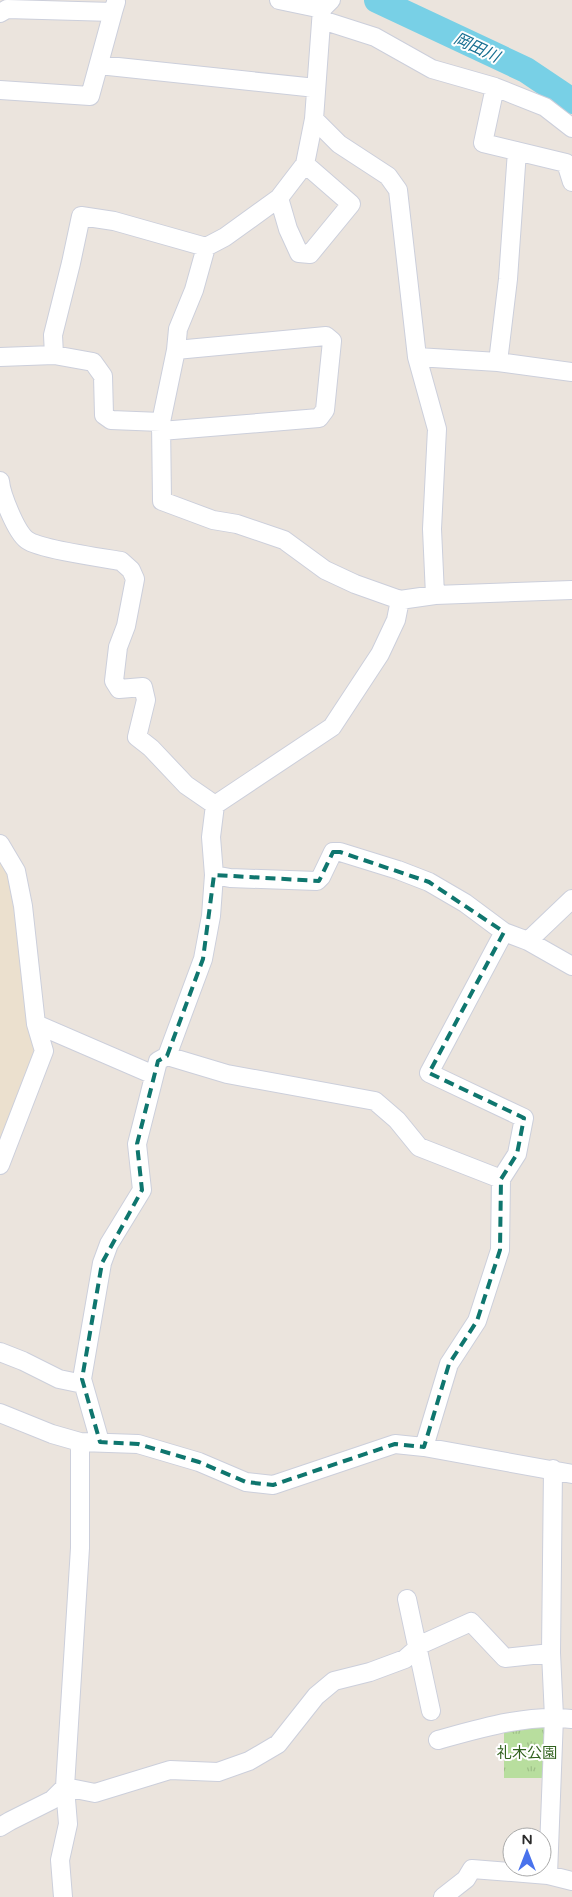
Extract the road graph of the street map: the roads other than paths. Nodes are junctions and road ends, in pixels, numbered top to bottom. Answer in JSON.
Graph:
{"nodes":[{"id":1,"x":279,"y":0,"type":"edge"},
{"id":2,"x":115,"y":6,"type":"edge"},
{"id":3,"x":325,"y":10,"type":"edge"},
{"id":4,"x":0,"y":13,"type":"edge"},
{"id":5,"x":99,"y":65,"type":"junction"},
{"id":6,"x":495,"y":87,"type":"junction"},
{"id":7,"x":316,"y":88,"type":"junction"},
{"id":8,"x":0,"y":90,"type":"edge"},
{"id":9,"x":314,"y":119,"type":"junction"},
{"id":10,"x":572,"y":128,"type":"edge"},
{"id":11,"x":517,"y":151,"type":"junction"},
{"id":12,"x":305,"y":164,"type":"junction"},
{"id":13,"x":572,"y":182,"type":"edge"},
{"id":14,"x":280,"y":198,"type":"junction"},
{"id":15,"x":206,"y":246,"type":"junction"},
{"id":16,"x":176,"y":350,"type":"junction"},
{"id":17,"x":54,"y":355,"type":"junction"},
{"id":18,"x":0,"y":357,"type":"edge"},
{"id":19,"x":417,"y":357,"type":"junction"},
{"id":20,"x":498,"y":362,"type":"junction"},
{"id":21,"x":572,"y":372,"type":"edge"},
{"id":22,"x":161,"y":427,"type":"junction"},
{"id":23,"x":0,"y":481,"type":"edge"},
{"id":24,"x":572,"y":590,"type":"edge"},
{"id":25,"x":435,"y":596,"type":"junction"},
{"id":26,"x":400,"y":600,"type":"junction"},
{"id":27,"x":215,"y":806,"type":"junction"},
{"id":28,"x":0,"y":846,"type":"edge"},
{"id":29,"x":214,"y":875,"type":"junction"},
{"id":30,"x":572,"y":899,"type":"edge"},
{"id":31,"x":504,"y":932,"type":"junction"},
{"id":32,"x":528,"y":941,"type":"junction"},
{"id":33,"x":572,"y":966,"type":"edge"},
{"id":34,"x":36,"y":1024,"type":"junction"},
{"id":35,"x":167,"y":1056,"type":"junction"},
{"id":36,"x":154,"y":1075,"type":"junction"},
{"id":37,"x":0,"y":1165,"type":"edge"},
{"id":38,"x":501,"y":1179,"type":"junction"},
{"id":39,"x":0,"y":1352,"type":"edge"},
{"id":40,"x":83,"y":1384,"type":"junction"},
{"id":41,"x":0,"y":1413,"type":"edge"},
{"id":42,"x":80,"y":1442,"type":"junction"},
{"id":43,"x":100,"y":1442,"type":"junction"},
{"id":44,"x":424,"y":1447,"type":"junction"},
{"id":45,"x":553,"y":1470,"type":"junction"},
{"id":46,"x":572,"y":1474,"type":"edge"},
{"id":47,"x":407,"y":1599,"type":"dead end"},
{"id":48,"x":418,"y":1648,"type":"junction"},
{"id":49,"x":552,"y":1652,"type":"junction"},
{"id":50,"x":431,"y":1711,"type":"dead end"},
{"id":51,"x":554,"y":1717,"type":"junction"},
{"id":52,"x":572,"y":1719,"type":"edge"},
{"id":53,"x":438,"y":1740,"type":"dead end"},
{"id":54,"x":65,"y":1787,"type":"junction"},
{"id":55,"x":0,"y":1827,"type":"edge"},
{"id":56,"x":550,"y":1827,"type":"edge"},
{"id":57,"x":502,"y":1871,"type":"edge"},
{"id":58,"x":552,"y":1876,"type":"edge"},
{"id":59,"x":572,"y":1881,"type":"edge"},
{"id":60,"x":63,"y":1897,"type":"edge"},
{"id":61,"x":443,"y":1897,"type":"edge"}],
"edges":[{"from":1,"to":3,"type":"street"},
{"from":2,"to":4,"type":"street"},
{"from":2,"to":5,"type":"street"},
{"from":3,"to":6,"type":"street"},
{"from":3,"to":7,"type":"street"},
{"from":5,"to":7,"type":"street"},
{"from":5,"to":8,"type":"street"},
{"from":6,"to":10,"type":"street"},
{"from":6,"to":11,"type":"street"},
{"from":7,"to":9,"type":"street"},
{"from":9,"to":12,"type":"street"},
{"from":9,"to":19,"type":"street"},
{"from":11,"to":13,"type":"street"},
{"from":11,"to":20,"type":"street"},
{"from":12,"to":14,"type":"street"},
{"from":12,"to":14,"type":"street"},
{"from":14,"to":15,"type":"street"},
{"from":15,"to":16,"type":"street"},
{"from":15,"to":17,"type":"street"},
{"from":16,"to":22,"type":"street"},
{"from":16,"to":22,"type":"street"},
{"from":17,"to":18,"type":"street"},
{"from":17,"to":22,"type":"street"},
{"from":19,"to":20,"type":"street"},
{"from":19,"to":25,"type":"street"},
{"from":20,"to":21,"type":"street"},
{"from":22,"to":26,"type":"street"},
{"from":23,"to":27,"type":"street"},
{"from":24,"to":25,"type":"street"},
{"from":25,"to":26,"type":"street"},
{"from":26,"to":27,"type":"street"},
{"from":27,"to":29,"type":"street"},
{"from":28,"to":34,"type":"street"},
{"from":29,"to":31,"type":"street"},
{"from":29,"to":35,"type":"street"},
{"from":30,"to":32,"type":"street"},
{"from":31,"to":32,"type":"street"},
{"from":31,"to":38,"type":"street"},
{"from":32,"to":33,"type":"street"},
{"from":34,"to":36,"type":"street"},
{"from":34,"to":37,"type":"street"},
{"from":35,"to":36,"type":"street"},
{"from":35,"to":38,"type":"street"},
{"from":36,"to":40,"type":"street"},
{"from":38,"to":44,"type":"street"},
{"from":39,"to":40,"type":"street"},
{"from":40,"to":43,"type":"street"},
{"from":41,"to":42,"type":"street"},
{"from":42,"to":43,"type":"street"},
{"from":42,"to":54,"type":"street"},
{"from":43,"to":44,"type":"street"},
{"from":44,"to":45,"type":"street"},
{"from":45,"to":46,"type":"street"},
{"from":45,"to":49,"type":"street"},
{"from":47,"to":48,"type":"street"},
{"from":48,"to":49,"type":"street"},
{"from":48,"to":50,"type":"street"},
{"from":48,"to":54,"type":"street"},
{"from":49,"to":51,"type":"street"},
{"from":51,"to":52,"type":"street"},
{"from":51,"to":53,"type":"street"},
{"from":51,"to":56,"type":"street"},
{"from":54,"to":55,"type":"street"},
{"from":54,"to":60,"type":"street"},
{"from":57,"to":61,"type":"street"},
{"from":58,"to":59,"type":"street"}]}
